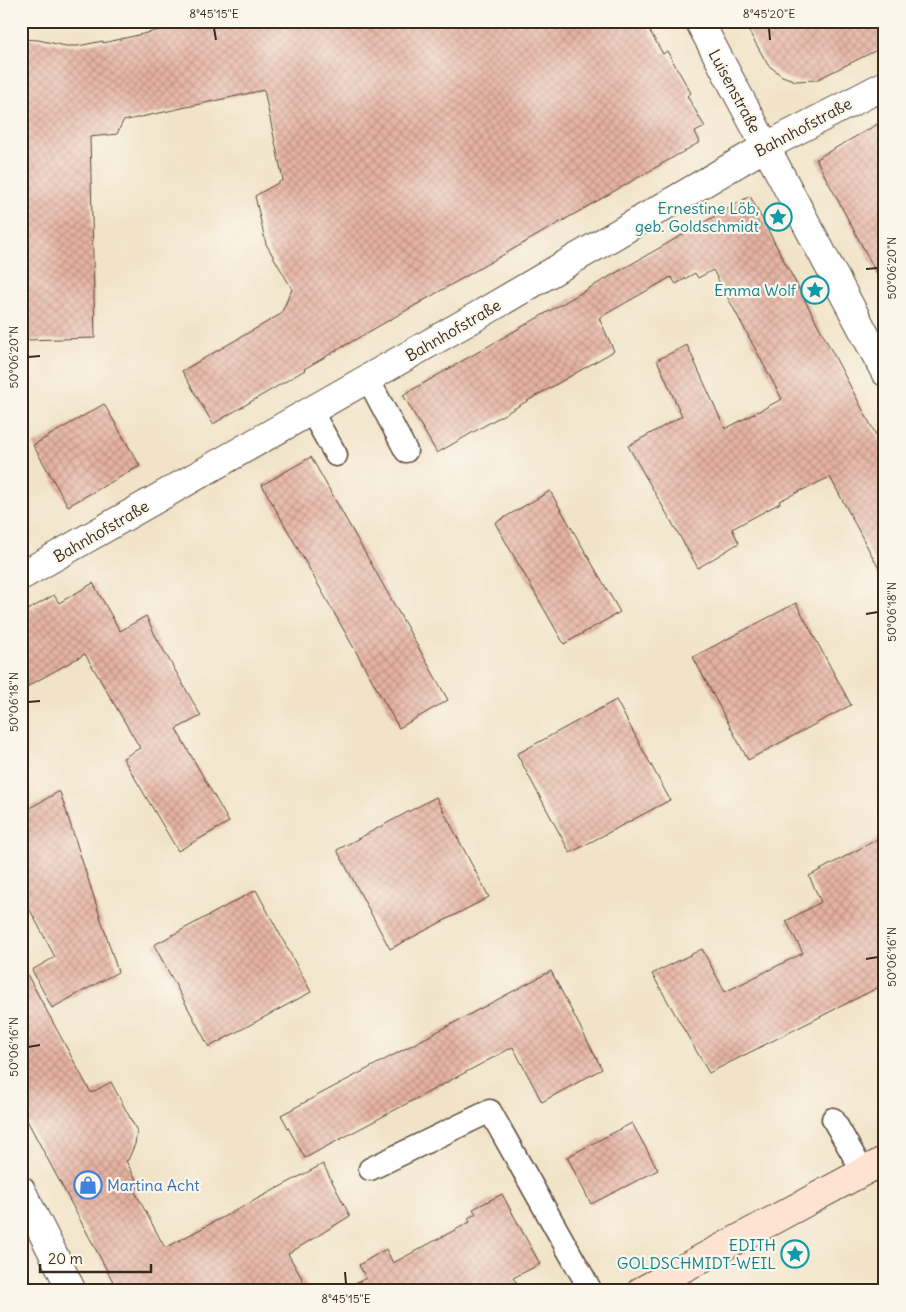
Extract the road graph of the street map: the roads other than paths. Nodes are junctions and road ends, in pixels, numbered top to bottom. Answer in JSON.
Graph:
{"nodes":[{"id":1,"x":699,"y":21,"type":"edge"},
{"id":2,"x":885,"y":84,"type":"edge"},
{"id":3,"x":765,"y":147,"type":"junction"},
{"id":4,"x":885,"y":372,"type":"edge"},
{"id":5,"x":368,"y":379,"type":"junction"},
{"id":6,"x":311,"y":411,"type":"junction"},
{"id":7,"x":406,"y":451,"type":"dead end"},
{"id":8,"x":336,"y":455,"type":"dead end"},
{"id":9,"x":21,"y":576,"type":"edge"},
{"id":10,"x":833,"y":1119,"type":"dead end"},
{"id":11,"x":874,"y":1166,"type":"edge"},
{"id":12,"x":370,"y":1169,"type":"dead end"},
{"id":13,"x":21,"y":1190,"type":"edge"},
{"id":14,"x":72,"y":1291,"type":"edge"},
{"id":15,"x":591,"y":1291,"type":"edge"},
{"id":16,"x":641,"y":1291,"type":"edge"}],
"edges":[{"from":1,"to":3,"type":"street","name":"Luisenstraße"},
{"from":2,"to":3,"type":"street","name":"Bahnhofstraße"},
{"from":3,"to":4,"type":"street","name":"Luisenstraße"},
{"from":3,"to":5,"type":"street","name":"Bahnhofstraße"},
{"from":5,"to":6,"type":"street","name":"Bahnhofstraße"},
{"from":5,"to":7,"type":"lane"},
{"from":6,"to":8,"type":"lane"},
{"from":6,"to":9,"type":"street","name":"Bahnhofstraße"},
{"from":10,"to":11,"type":"lane"},
{"from":11,"to":16,"type":"main road"},
{"from":12,"to":15,"type":"lane"},
{"from":13,"to":14,"type":"street"}]}
